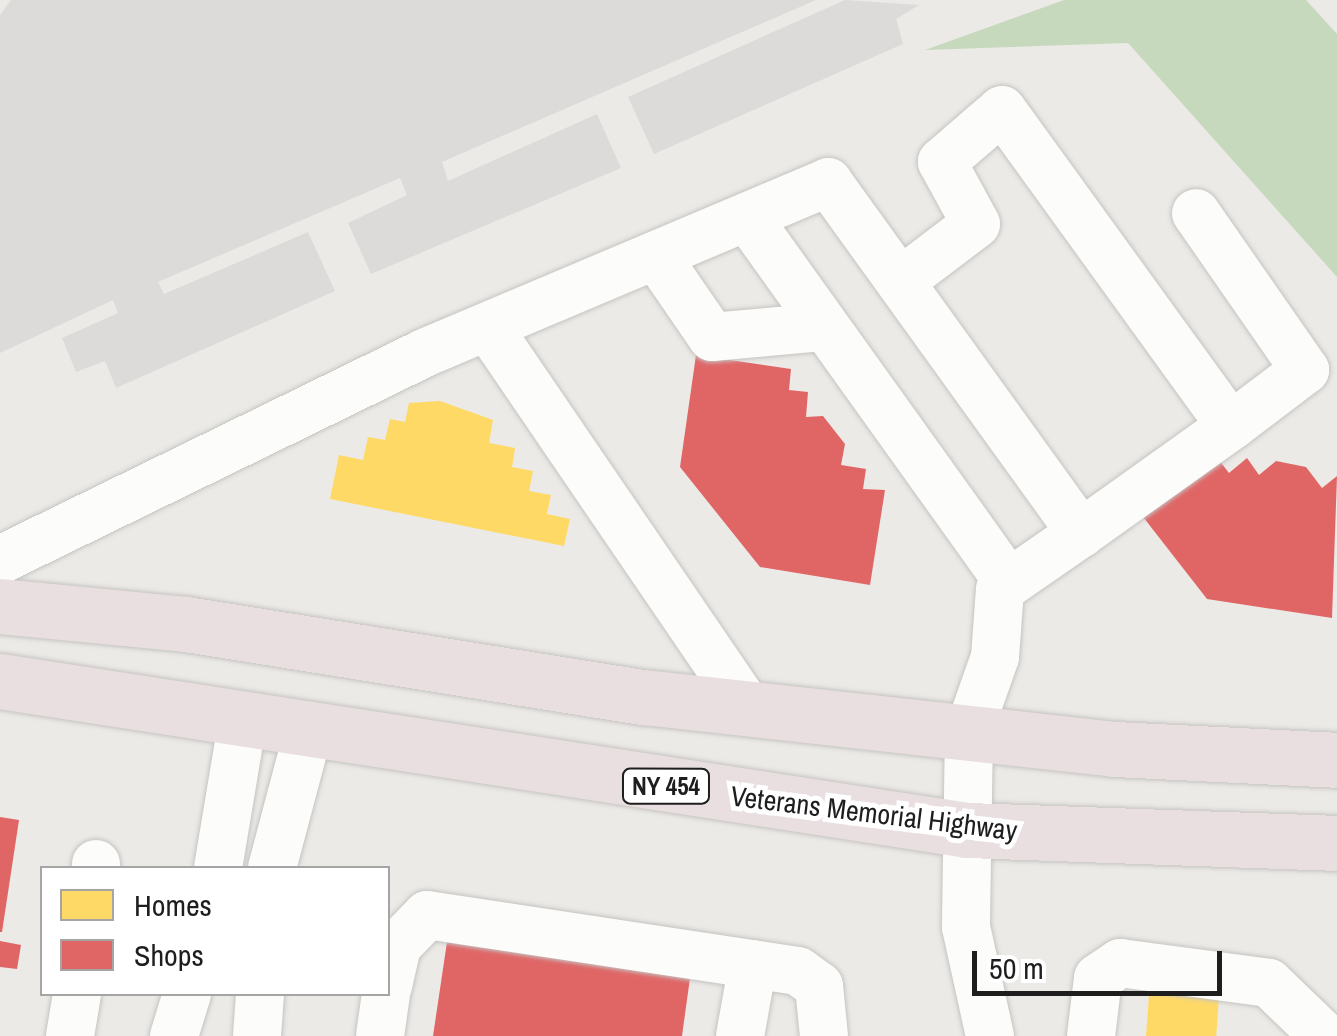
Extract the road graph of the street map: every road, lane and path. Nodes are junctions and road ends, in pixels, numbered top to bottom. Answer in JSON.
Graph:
{"nodes":[{"id":1,"x":1196,"y":213,"type":"dead end"},
{"id":2,"x":747,"y":217,"type":"junction"},
{"id":3,"x":657,"y":257,"type":"junction"},
{"id":4,"x":900,"y":280,"type":"junction"},
{"id":5,"x":825,"y":327,"type":"junction"},
{"id":6,"x":490,"y":330,"type":"junction"},
{"id":7,"x":1321,"y":381,"type":"edge"},
{"id":8,"x":1231,"y":426,"type":"junction"},
{"id":9,"x":1081,"y":533,"type":"junction"},
{"id":10,"x":0,"y":560,"type":"edge"},
{"id":11,"x":1009,"y":583,"type":"junction"},
{"id":12,"x":0,"y":606,"type":"edge"},
{"id":13,"x":0,"y":680,"type":"edge"},
{"id":14,"x":748,"y":708,"type":"junction"},
{"id":15,"x":242,"y":724,"type":"junction"},
{"id":16,"x":968,"y":731,"type":"junction"},
{"id":17,"x":308,"y":733,"type":"junction"},
{"id":18,"x":1337,"y":760,"type":"edge"},
{"id":19,"x":967,"y":830,"type":"junction"},
{"id":20,"x":1337,"y":843,"type":"edge"},
{"id":21,"x":218,"y":866,"type":"edge"},
{"id":22,"x":273,"y":866,"type":"edge"},
{"id":23,"x":753,"y":964,"type":"junction"},
{"id":24,"x":390,"y":977,"type":"edge"},
{"id":25,"x":76,"y":996,"type":"edge"},
{"id":26,"x":186,"y":996,"type":"edge"},
{"id":27,"x":260,"y":996,"type":"edge"},
{"id":28,"x":386,"y":996,"type":"edge"},
{"id":29,"x":70,"y":1036,"type":"edge"},
{"id":30,"x":174,"y":1036,"type":"edge"},
{"id":31,"x":258,"y":1036,"type":"edge"},
{"id":32,"x":380,"y":1036,"type":"edge"},
{"id":33,"x":740,"y":1036,"type":"edge"},
{"id":34,"x":824,"y":1036,"type":"edge"},
{"id":35,"x":990,"y":1036,"type":"edge"},
{"id":36,"x":1091,"y":1036,"type":"edge"},
{"id":37,"x":1324,"y":1036,"type":"edge"}],
"edges":[{"from":1,"to":7,"type":"street"},
{"from":2,"to":3,"type":"street"},
{"from":2,"to":4,"type":"street"},
{"from":2,"to":5,"type":"street"},
{"from":3,"to":5,"type":"street"},
{"from":3,"to":6,"type":"street"},
{"from":4,"to":8,"type":"street"},
{"from":4,"to":9,"type":"street"},
{"from":5,"to":11,"type":"street"},
{"from":6,"to":10,"type":"street"},
{"from":6,"to":14,"type":"street"},
{"from":7,"to":8,"type":"street"},
{"from":8,"to":9,"type":"street"},
{"from":9,"to":11,"type":"street"},
{"from":11,"to":16,"type":"street"},
{"from":12,"to":14,"type":"highway"},
{"from":13,"to":15,"type":"highway","name":"Veterans Memorial Highway","number":"NY 454"},
{"from":14,"to":16,"type":"highway"},
{"from":15,"to":17,"type":"highway","name":"Veterans Memorial Highway","number":"NY 454"},
{"from":15,"to":21,"type":"street"},
{"from":16,"to":18,"type":"highway"},
{"from":16,"to":19,"type":"street"},
{"from":17,"to":19,"type":"highway","name":"Veterans Memorial Highway","number":"NY 454"},
{"from":17,"to":22,"type":"street"},
{"from":19,"to":20,"type":"highway","name":"Veterans Memorial Highway","number":"NY 454"},
{"from":19,"to":35,"type":"street"},
{"from":23,"to":24,"type":"street"},
{"from":23,"to":33,"type":"street"},
{"from":23,"to":34,"type":"street"},
{"from":25,"to":29,"type":"street"},
{"from":26,"to":30,"type":"street"},
{"from":27,"to":31,"type":"street"},
{"from":28,"to":32,"type":"street"},
{"from":36,"to":37,"type":"street"}]}
